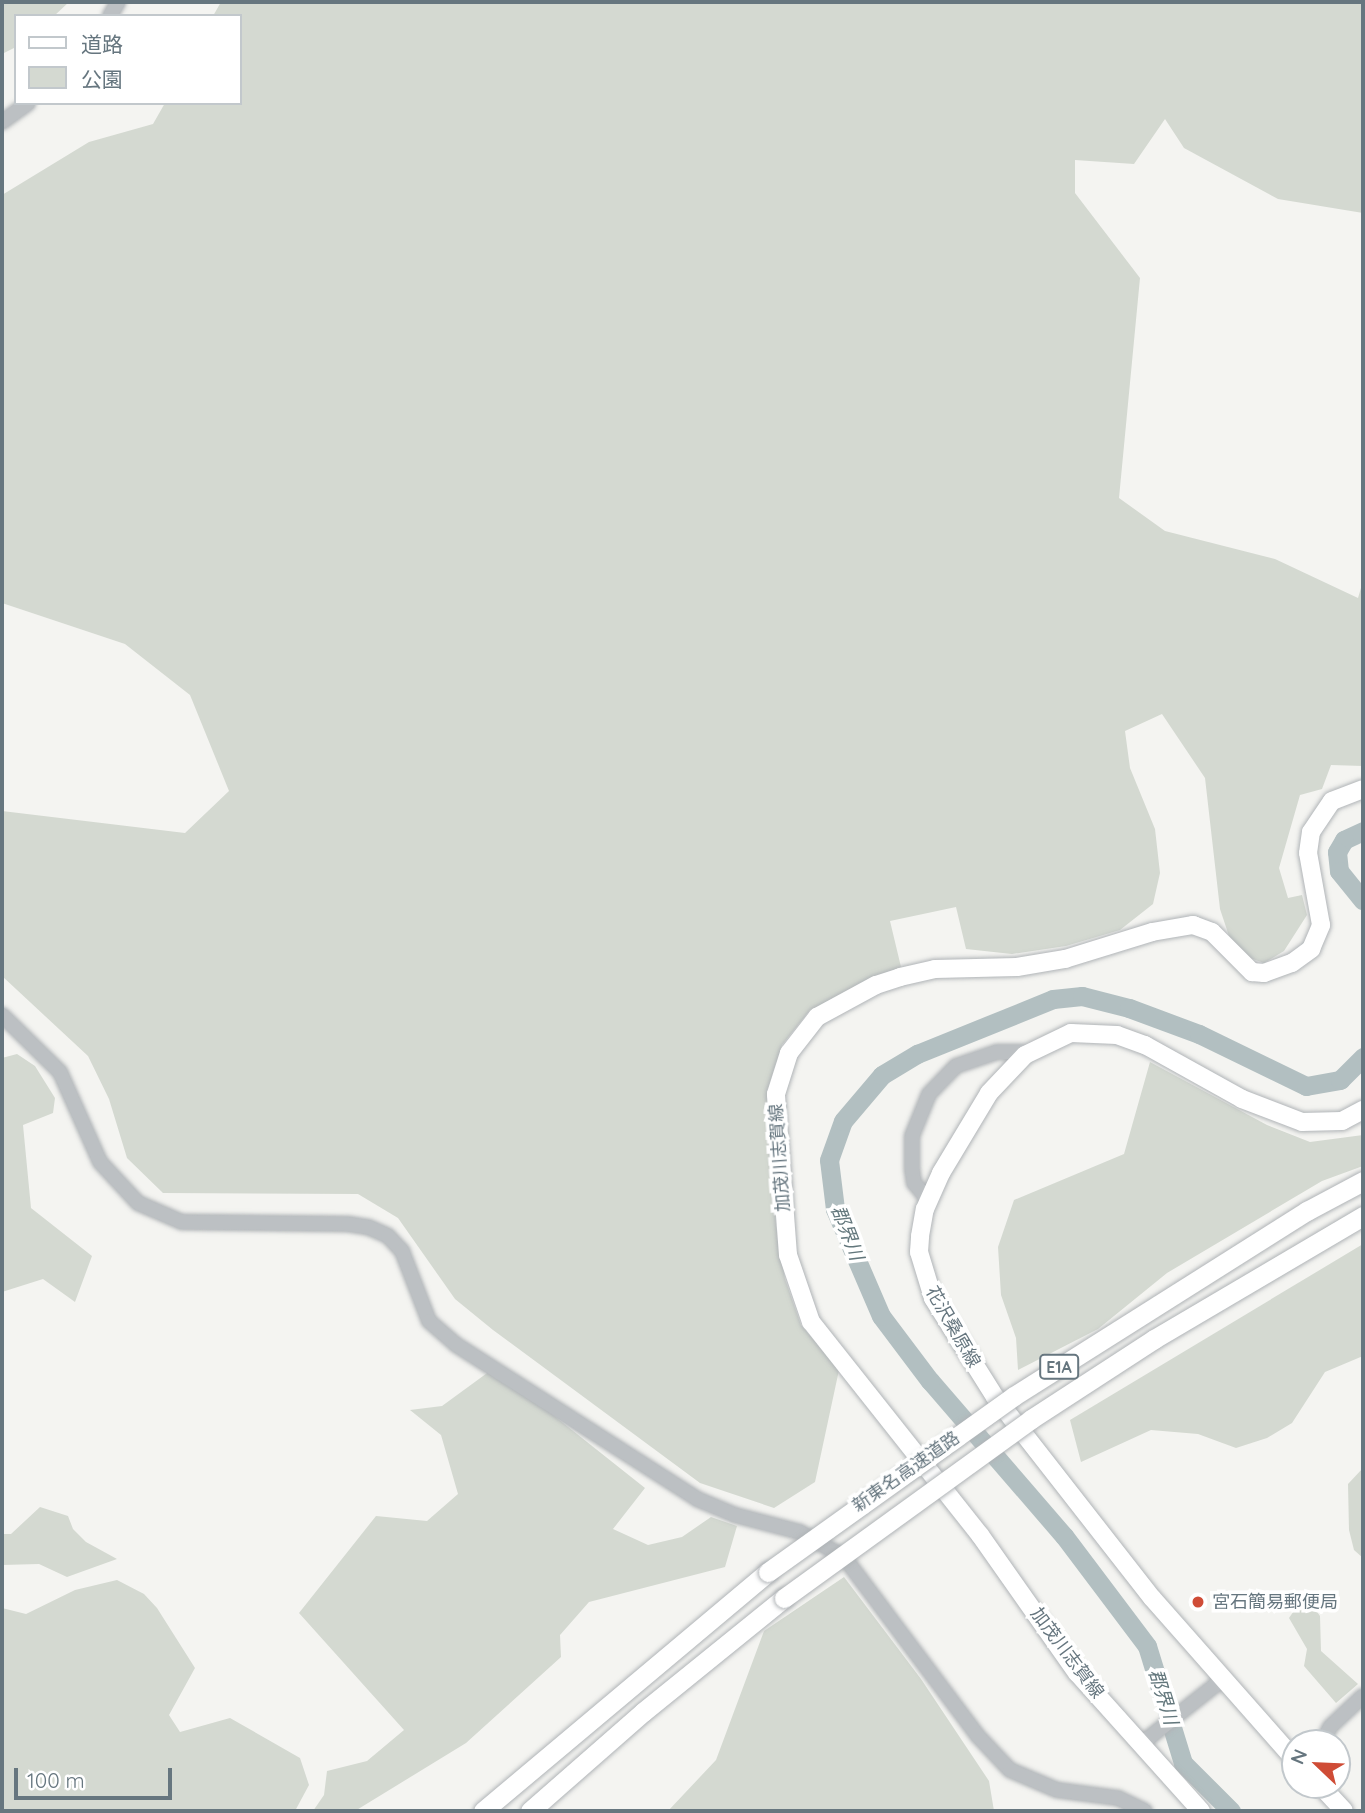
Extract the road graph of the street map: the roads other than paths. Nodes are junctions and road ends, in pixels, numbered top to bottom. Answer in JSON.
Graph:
{"nodes":[{"id":1,"x":25,"y":105,"type":"edge"},
{"id":2,"x":2,"y":122,"type":"edge"},
{"id":3,"x":1363,"y":789,"type":"edge"},
{"id":4,"x":2,"y":1015,"type":"edge"},
{"id":5,"x":1031,"y":1052,"type":"junction"},
{"id":6,"x":1363,"y":1110,"type":"edge"},
{"id":7,"x":1363,"y":1181,"type":"edge"},
{"id":8,"x":928,"y":1200,"type":"junction"},
{"id":9,"x":1363,"y":1216,"type":"edge"},
{"id":10,"x":1218,"y":1683,"type":"junction"},
{"id":11,"x":1363,"y":1696,"type":"edge"},
{"id":12,"x":1329,"y":1729,"type":"edge"},
{"id":13,"x":1146,"y":1739,"type":"junction"},
{"id":14,"x":1281,"y":1746,"type":"edge"},
{"id":15,"x":483,"y":1811,"type":"edge"},
{"id":16,"x":530,"y":1811,"type":"edge"},
{"id":17,"x":1144,"y":1811,"type":"edge"},
{"id":18,"x":1201,"y":1811,"type":"edge"}],
"edges":[{"from":1,"to":2,"type":"street"},
{"from":3,"to":13,"type":"main road","name":"加茂川志賀線"},
{"from":4,"to":17,"type":"street"},
{"from":5,"to":6,"type":"main road","name":"花沢桑原線"},
{"from":5,"to":8,"type":"main road","name":"花沢桑原線"},
{"from":5,"to":8,"type":"street"},
{"from":7,"to":15,"type":"highway","name":"新東名高速道路","number":"E1A","bridge":true},
{"from":8,"to":10,"type":"main road","name":"花沢桑原線"},
{"from":9,"to":16,"type":"highway","name":"新東名高速道路","number":"E1A","bridge":true},
{"from":10,"to":13,"type":"street"},
{"from":10,"to":14,"type":"main road","name":"花沢桑原線"},
{"from":11,"to":12,"type":"street"},
{"from":13,"to":18,"type":"main road","name":"加茂川志賀線"}]}
